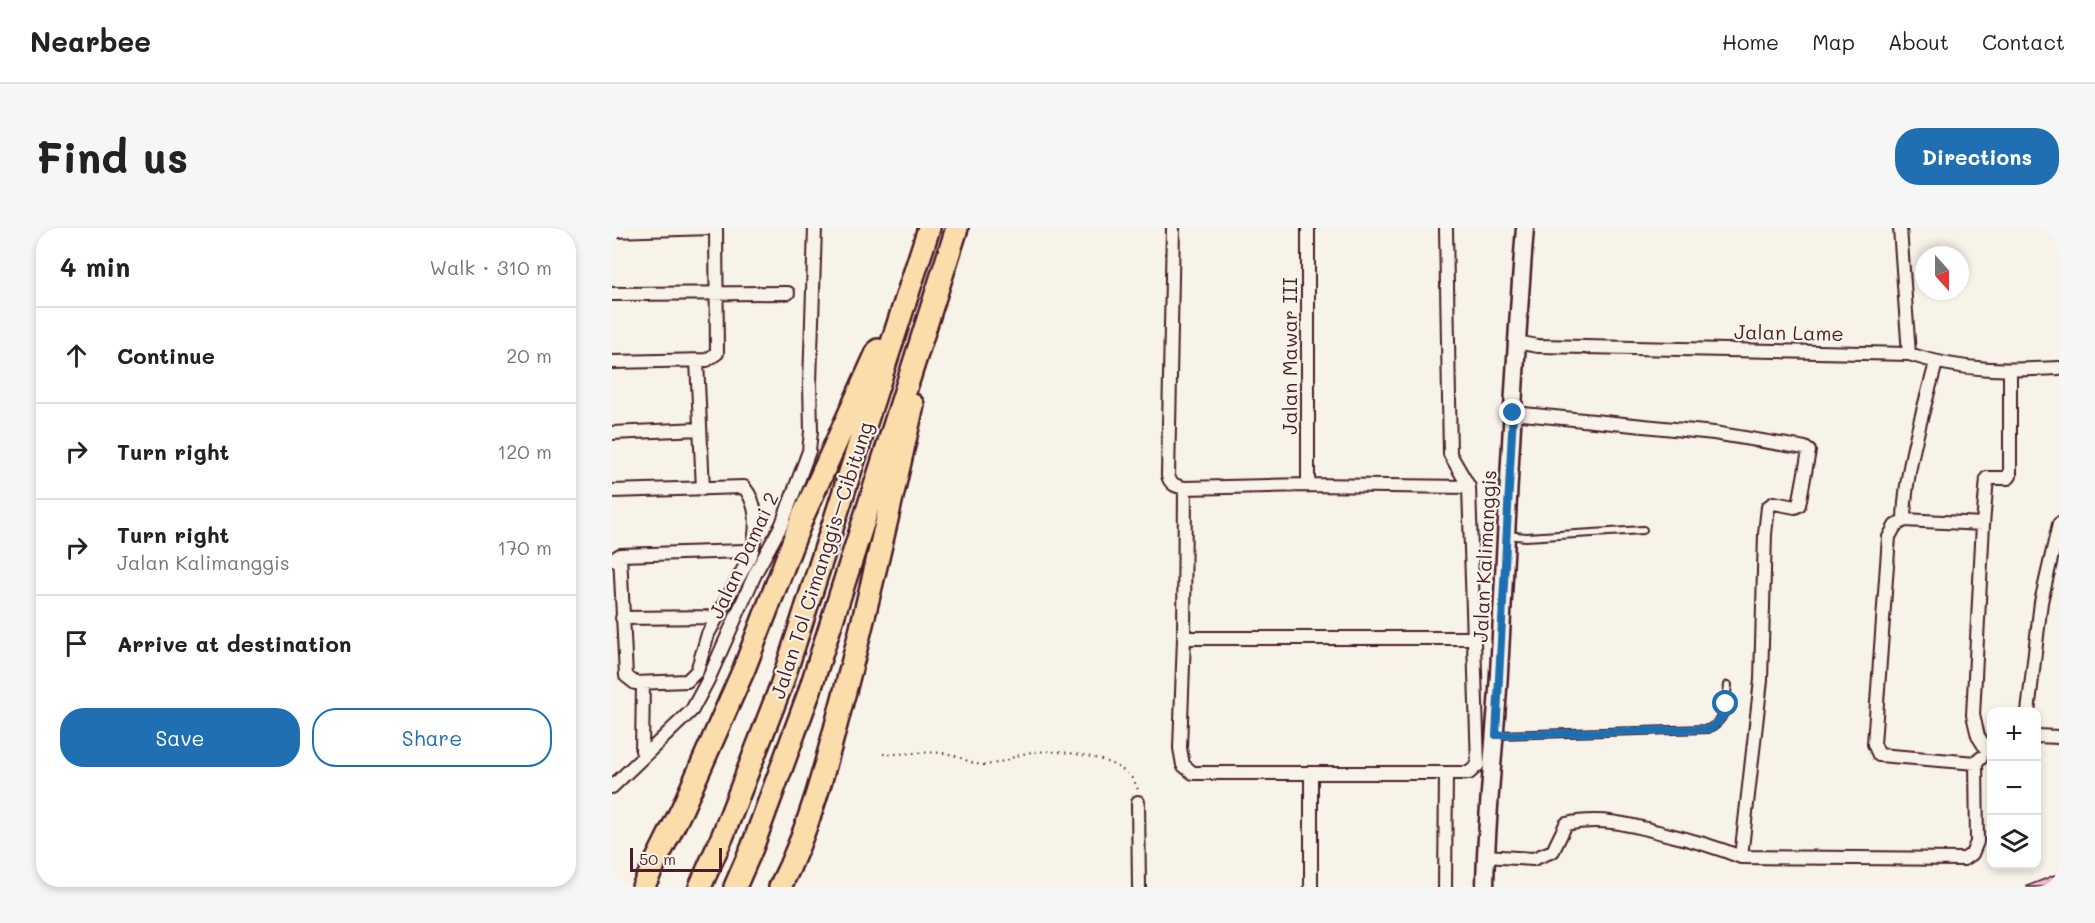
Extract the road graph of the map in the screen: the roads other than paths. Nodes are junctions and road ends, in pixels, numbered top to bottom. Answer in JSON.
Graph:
{"nodes":[{"id":1,"x":714,"y":228,"type":"edge"},
{"id":2,"x":815,"y":228,"type":"edge"},
{"id":3,"x":929,"y":228,"type":"edge"},
{"id":4,"x":957,"y":228,"type":"edge"},
{"id":5,"x":1173,"y":228,"type":"edge"},
{"id":6,"x":1308,"y":228,"type":"edge"},
{"id":7,"x":1446,"y":228,"type":"edge"},
{"id":8,"x":1525,"y":228,"type":"edge"},
{"id":9,"x":1900,"y":228,"type":"edge"},
{"id":10,"x":612,"y":231,"type":"edge"},
{"id":11,"x":921,"y":253,"type":"junction"},
{"id":12,"x":944,"y":264,"type":"junction"},
{"id":13,"x":717,"y":292,"type":"junction"},
{"id":14,"x":788,"y":293,"type":"dead end"},
{"id":15,"x":612,"y":294,"type":"edge"},
{"id":16,"x":1516,"y":342,"type":"junction"},
{"id":17,"x":1909,"y":354,"type":"junction"},
{"id":18,"x":698,"y":361,"type":"junction"},
{"id":19,"x":612,"y":362,"type":"edge"},
{"id":20,"x":1936,"y":363,"type":"junction"},
{"id":21,"x":2059,"y":368,"type":"edge"},
{"id":22,"x":2010,"y":371,"type":"junction"},
{"id":23,"x":1513,"y":413,"type":"junction"},
{"id":24,"x":700,"y":429,"type":"junction"},
{"id":25,"x":612,"y":433,"type":"edge"},
{"id":26,"x":1308,"y":485,"type":"junction"},
{"id":27,"x":1468,"y":487,"type":"junction"},
{"id":28,"x":1185,"y":488,"type":"junction"},
{"id":29,"x":703,"y":489,"type":"junction"},
{"id":30,"x":612,"y":491,"type":"edge"},
{"id":31,"x":1904,"y":520,"type":"junction"},
{"id":32,"x":1983,"y":524,"type":"junction"},
{"id":33,"x":2059,"y":524,"type":"edge"},
{"id":34,"x":1643,"y":530,"type":"dead end"},
{"id":35,"x":1506,"y":535,"type":"junction"},
{"id":36,"x":751,"y":555,"type":"junction"},
{"id":37,"x":616,"y":558,"type":"edge"},
{"id":38,"x":718,"y":617,"type":"junction"},
{"id":39,"x":622,"y":618,"type":"junction"},
{"id":40,"x":1184,"y":638,"type":"junction"},
{"id":41,"x":1474,"y":638,"type":"junction"},
{"id":42,"x":643,"y":683,"type":"junction"},
{"id":43,"x":1728,"y":685,"type":"dead end"},
{"id":44,"x":2028,"y":707,"type":"edge"},
{"id":45,"x":1496,"y":735,"type":"junction"},
{"id":46,"x":2041,"y":736,"type":"edge"},
{"id":47,"x":2059,"y":737,"type":"edge"},
{"id":48,"x":1987,"y":747,"type":"edge"},
{"id":49,"x":642,"y":751,"type":"dead end"},
{"id":50,"x":1987,"y":751,"type":"edge"},
{"id":51,"x":1976,"y":763,"type":"junction"},
{"id":52,"x":1446,"y":773,"type":"junction"},
{"id":53,"x":1311,"y":774,"type":"junction"},
{"id":54,"x":612,"y":788,"type":"edge"},
{"id":55,"x":1138,"y":802,"type":"road end"},
{"id":56,"x":1485,"y":856,"type":"junction"},
{"id":57,"x":1741,"y":857,"type":"junction"},
{"id":58,"x":643,"y":887,"type":"edge"},
{"id":59,"x":700,"y":887,"type":"edge"},
{"id":60,"x":735,"y":887,"type":"edge"},
{"id":61,"x":780,"y":887,"type":"edge"},
{"id":62,"x":1139,"y":887,"type":"edge"},
{"id":63,"x":1311,"y":887,"type":"edge"},
{"id":64,"x":1445,"y":887,"type":"edge"},
{"id":65,"x":1485,"y":887,"type":"edge"}],
"edges":[{"from":1,"to":10,"type":"street"},
{"from":1,"to":13,"type":"street"},
{"from":2,"to":54,"type":"street","name":"Jalan Damai 2"},
{"from":3,"to":11,"type":"highway","name":"Jalan Tol Cimanggis–Cibitung"},
{"from":4,"to":12,"type":"highway","name":"Jalan Tol Cimanggis–Cibitung"},
{"from":5,"to":28,"type":"street"},
{"from":6,"to":26,"type":"street","name":"Jalan Mawar III"},
{"from":7,"to":27,"type":"street"},
{"from":8,"to":16,"type":"main road","name":"Jalan Kalimanggis"},
{"from":9,"to":17,"type":"street"},
{"from":11,"to":58,"type":"highway"},
{"from":11,"to":59,"type":"highway","name":"Jalan Tol Cimanggis–Cibitung"},
{"from":12,"to":60,"type":"highway","name":"Jalan Tol Cimanggis–Cibitung"},
{"from":12,"to":61,"type":"highway"},
{"from":13,"to":14,"type":"street"},
{"from":13,"to":15,"type":"street"},
{"from":13,"to":18,"type":"street"},
{"from":16,"to":17,"type":"street","name":"Jalan Lame"},
{"from":16,"to":23,"type":"main road","name":"Jalan Kalimanggis"},
{"from":17,"to":20,"type":"street","name":"Jalan Lame"},
{"from":18,"to":19,"type":"street"},
{"from":18,"to":24,"type":"street"},
{"from":20,"to":22,"type":"street","name":"Jalan Lame"},
{"from":20,"to":31,"type":"street"},
{"from":21,"to":22,"type":"street","name":"Jalan Lame"},
{"from":22,"to":32,"type":"street"},
{"from":23,"to":35,"type":"main road","name":"Jalan Kalimanggis"},
{"from":23,"to":57,"type":"street"},
{"from":24,"to":25,"type":"street"},
{"from":24,"to":29,"type":"street"},
{"from":26,"to":27,"type":"street"},
{"from":26,"to":28,"type":"street"},
{"from":27,"to":41,"type":"street"},
{"from":28,"to":40,"type":"street"},
{"from":29,"to":30,"type":"street"},
{"from":29,"to":36,"type":"street"},
{"from":31,"to":32,"type":"street"},
{"from":31,"to":51,"type":"street"},
{"from":32,"to":48,"type":"street"},
{"from":33,"to":44,"type":"street"},
{"from":34,"to":35,"type":"lane"},
{"from":35,"to":45,"type":"main road","name":"Jalan Kalimanggis"},
{"from":36,"to":37,"type":"street"},
{"from":36,"to":38,"type":"street"},
{"from":37,"to":39,"type":"street"},
{"from":38,"to":39,"type":"street"},
{"from":38,"to":42,"type":"street"},
{"from":39,"to":42,"type":"street"},
{"from":40,"to":41,"type":"street"},
{"from":40,"to":53,"type":"street"},
{"from":41,"to":52,"type":"street"},
{"from":42,"to":49,"type":"street"},
{"from":43,"to":45,"type":"lane"},
{"from":45,"to":56,"type":"main road","name":"Jalan Kalimanggis"},
{"from":46,"to":47,"type":"street"},
{"from":50,"to":51,"type":"street"},
{"from":51,"to":57,"type":"street"},
{"from":52,"to":53,"type":"street"},
{"from":52,"to":64,"type":"street"},
{"from":53,"to":63,"type":"street"},
{"from":55,"to":62,"type":"street"},
{"from":56,"to":57,"type":"street"},
{"from":56,"to":65,"type":"main road","name":"Jalan Kalimanggis"}]}
